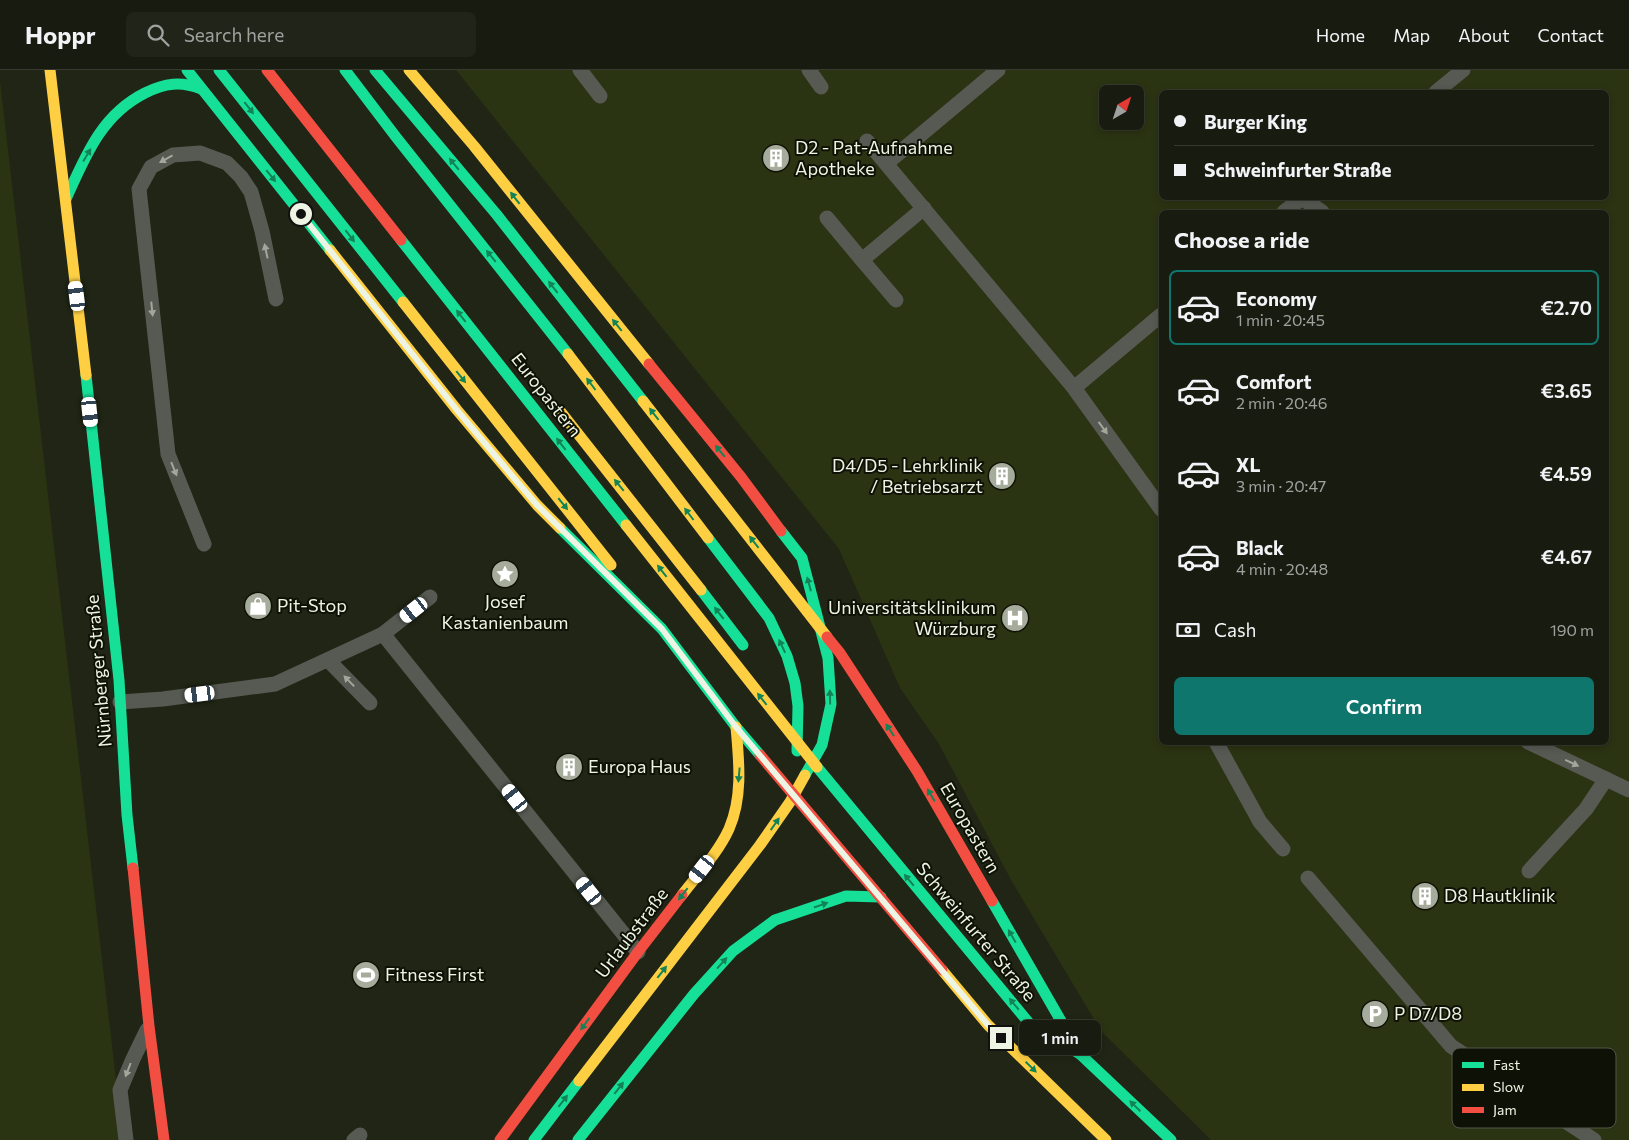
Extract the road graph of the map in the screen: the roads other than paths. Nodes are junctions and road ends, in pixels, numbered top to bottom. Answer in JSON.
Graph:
{"nodes":[{"id":1,"x":50,"y":70,"type":"edge"},
{"id":2,"x":187,"y":70,"type":"edge"},
{"id":3,"x":219,"y":70,"type":"edge"},
{"id":4,"x":267,"y":70,"type":"edge"},
{"id":5,"x":345,"y":70,"type":"edge"},
{"id":6,"x":375,"y":70,"type":"edge"},
{"id":7,"x":409,"y":70,"type":"edge"},
{"id":8,"x":580,"y":70,"type":"edge"},
{"id":9,"x":809,"y":70,"type":"edge"},
{"id":10,"x":998,"y":70,"type":"edge"},
{"id":11,"x":1463,"y":70,"type":"edge"},
{"id":12,"x":821,"y":87,"type":"dead end"},
{"id":13,"x":201,"y":89,"type":"junction"},
{"id":14,"x":1438,"y":90,"type":"edge"},
{"id":15,"x":600,"y":96,"type":"dead end"},
{"id":16,"x":867,"y":141,"type":"dead end"},
{"id":17,"x":887,"y":163,"type":"junction"},
{"id":18,"x":66,"y":198,"type":"junction"},
{"id":19,"x":1299,"y":200,"type":"edge"},
{"id":20,"x":1305,"y":200,"type":"edge"},
{"id":21,"x":924,"y":208,"type":"junction"},
{"id":22,"x":1287,"y":210,"type":"edge"},
{"id":23,"x":1319,"y":210,"type":"edge"},
{"id":24,"x":827,"y":218,"type":"dead end"},
{"id":25,"x":862,"y":260,"type":"junction"},
{"id":26,"x":276,"y":299,"type":"dead end"},
{"id":27,"x":896,"y":300,"type":"dead end"},
{"id":28,"x":1159,"y":317,"type":"edge"},
{"id":29,"x":1074,"y":388,"type":"junction"},
{"id":30,"x":554,"y":404,"type":"dead end"},
{"id":31,"x":1159,"y":505,"type":"edge"},
{"id":32,"x":204,"y":544,"type":"dead end"},
{"id":33,"x":430,"y":597,"type":"dead end"},
{"id":34,"x":662,"y":629,"type":"junction"},
{"id":35,"x":383,"y":634,"type":"junction"},
{"id":36,"x":748,"y":652,"type":"dead end"},
{"id":37,"x":328,"y":660,"type":"junction"},
{"id":38,"x":777,"y":699,"type":"dead end"},
{"id":39,"x":120,"y":702,"type":"junction"},
{"id":40,"x":370,"y":703,"type":"dead end"},
{"id":41,"x":736,"y":727,"type":"junction"},
{"id":42,"x":798,"y":745,"type":"junction"},
{"id":43,"x":1218,"y":745,"type":"edge"},
{"id":44,"x":1534,"y":745,"type":"edge"},
{"id":45,"x":1606,"y":779,"type":"junction"},
{"id":46,"x":1629,"y":790,"type":"edge"},
{"id":47,"x":836,"y":792,"type":"joint"},
{"id":48,"x":790,"y":802,"type":"junction"},
{"id":49,"x":1283,"y":848,"type":"dead end"},
{"id":50,"x":1529,"y":871,"type":"dead end"},
{"id":51,"x":1308,"y":878,"type":"dead end"},
{"id":52,"x":881,"y":897,"type":"junction"},
{"id":53,"x":638,"y":952,"type":"junction"},
{"id":54,"x":149,"y":1026,"type":"junction"},
{"id":55,"x":1453,"y":1048,"type":"edge"},
{"id":56,"x":1080,"y":1054,"type":"junction"},
{"id":57,"x":1576,"y":1128,"type":"edge"},
{"id":58,"x":126,"y":1140,"type":"edge"},
{"id":59,"x":164,"y":1140,"type":"edge"},
{"id":60,"x":500,"y":1140,"type":"edge"},
{"id":61,"x":534,"y":1140,"type":"edge"},
{"id":62,"x":578,"y":1140,"type":"edge"},
{"id":63,"x":1106,"y":1140,"type":"edge"},
{"id":64,"x":1171,"y":1140,"type":"edge"},
{"id":65,"x":1594,"y":1140,"type":"edge"}],
"edges":[{"from":1,"to":18,"type":"main road","name":"Nürnberger Straße"},
{"from":2,"to":13,"type":"main road"},
{"from":3,"to":34,"type":"main road","one_way":true},
{"from":47,"to":4,"type":"main road","name":"Europastern","one_way":true},
{"from":42,"to":5,"type":"main road","one_way":true},
{"from":56,"to":6,"type":"main road","name":"Europastern","one_way":true},
{"from":48,"to":7,"type":"main road","one_way":true},
{"from":8,"to":15,"type":"lane"},
{"from":9,"to":12,"type":"lane"},
{"from":10,"to":17,"type":"lane"},
{"from":11,"to":14,"type":"lane"},
{"from":18,"to":13,"type":"main road","one_way":true},
{"from":13,"to":34,"type":"main road","one_way":true},
{"from":16,"to":17,"type":"lane"},
{"from":17,"to":21,"type":"lane"},
{"from":18,"to":39,"type":"main road","name":"Nürnberger Straße"},
{"from":19,"to":22,"type":"lane"},
{"from":20,"to":23,"type":"lane"},
{"from":21,"to":25,"type":"lane"},
{"from":21,"to":29,"type":"lane"},
{"from":24,"to":25,"type":"lane"},
{"from":25,"to":27,"type":"lane"},
{"from":26,"to":32,"type":"lane","one_way":true},
{"from":28,"to":29,"type":"lane"},
{"from":29,"to":31,"type":"lane","one_way":true},
{"from":36,"to":30,"type":"main road","name":"Europastern","one_way":true},
{"from":33,"to":35,"type":"lane"},
{"from":34,"to":41,"type":"main road"},
{"from":35,"to":37,"type":"lane"},
{"from":35,"to":53,"type":"lane"},
{"from":37,"to":39,"type":"lane"},
{"from":40,"to":37,"type":"lane","one_way":true},
{"from":38,"to":42,"type":"main road"},
{"from":39,"to":54,"type":"main road","name":"Nürnberger Straße"},
{"from":41,"to":52,"type":"main road"},
{"from":41,"to":53,"type":"main road","name":"Urlaubstraße","one_way":true},
{"from":42,"to":48,"type":"main road"},
{"from":43,"to":49,"type":"lane"},
{"from":44,"to":45,"type":"lane","one_way":true},
{"from":45,"to":46,"type":"lane"},
{"from":45,"to":50,"type":"lane"},
{"from":56,"to":47,"type":"main road","name":"Schweinfurter Straße","one_way":true},
{"from":61,"to":48,"type":"main road","one_way":true},
{"from":51,"to":55,"type":"lane"},
{"from":62,"to":52,"type":"main road","one_way":true},
{"from":52,"to":63,"type":"main road","one_way":true},
{"from":53,"to":60,"type":"main road","name":"Urlaubstraße","one_way":true},
{"from":54,"to":58,"type":"lane","one_way":true},
{"from":54,"to":59,"type":"main road","name":"Nürnberger Straße"},
{"from":64,"to":56,"type":"main road","name":"Schweinfurter Straße","one_way":true},
{"from":57,"to":65,"type":"lane"}]}
